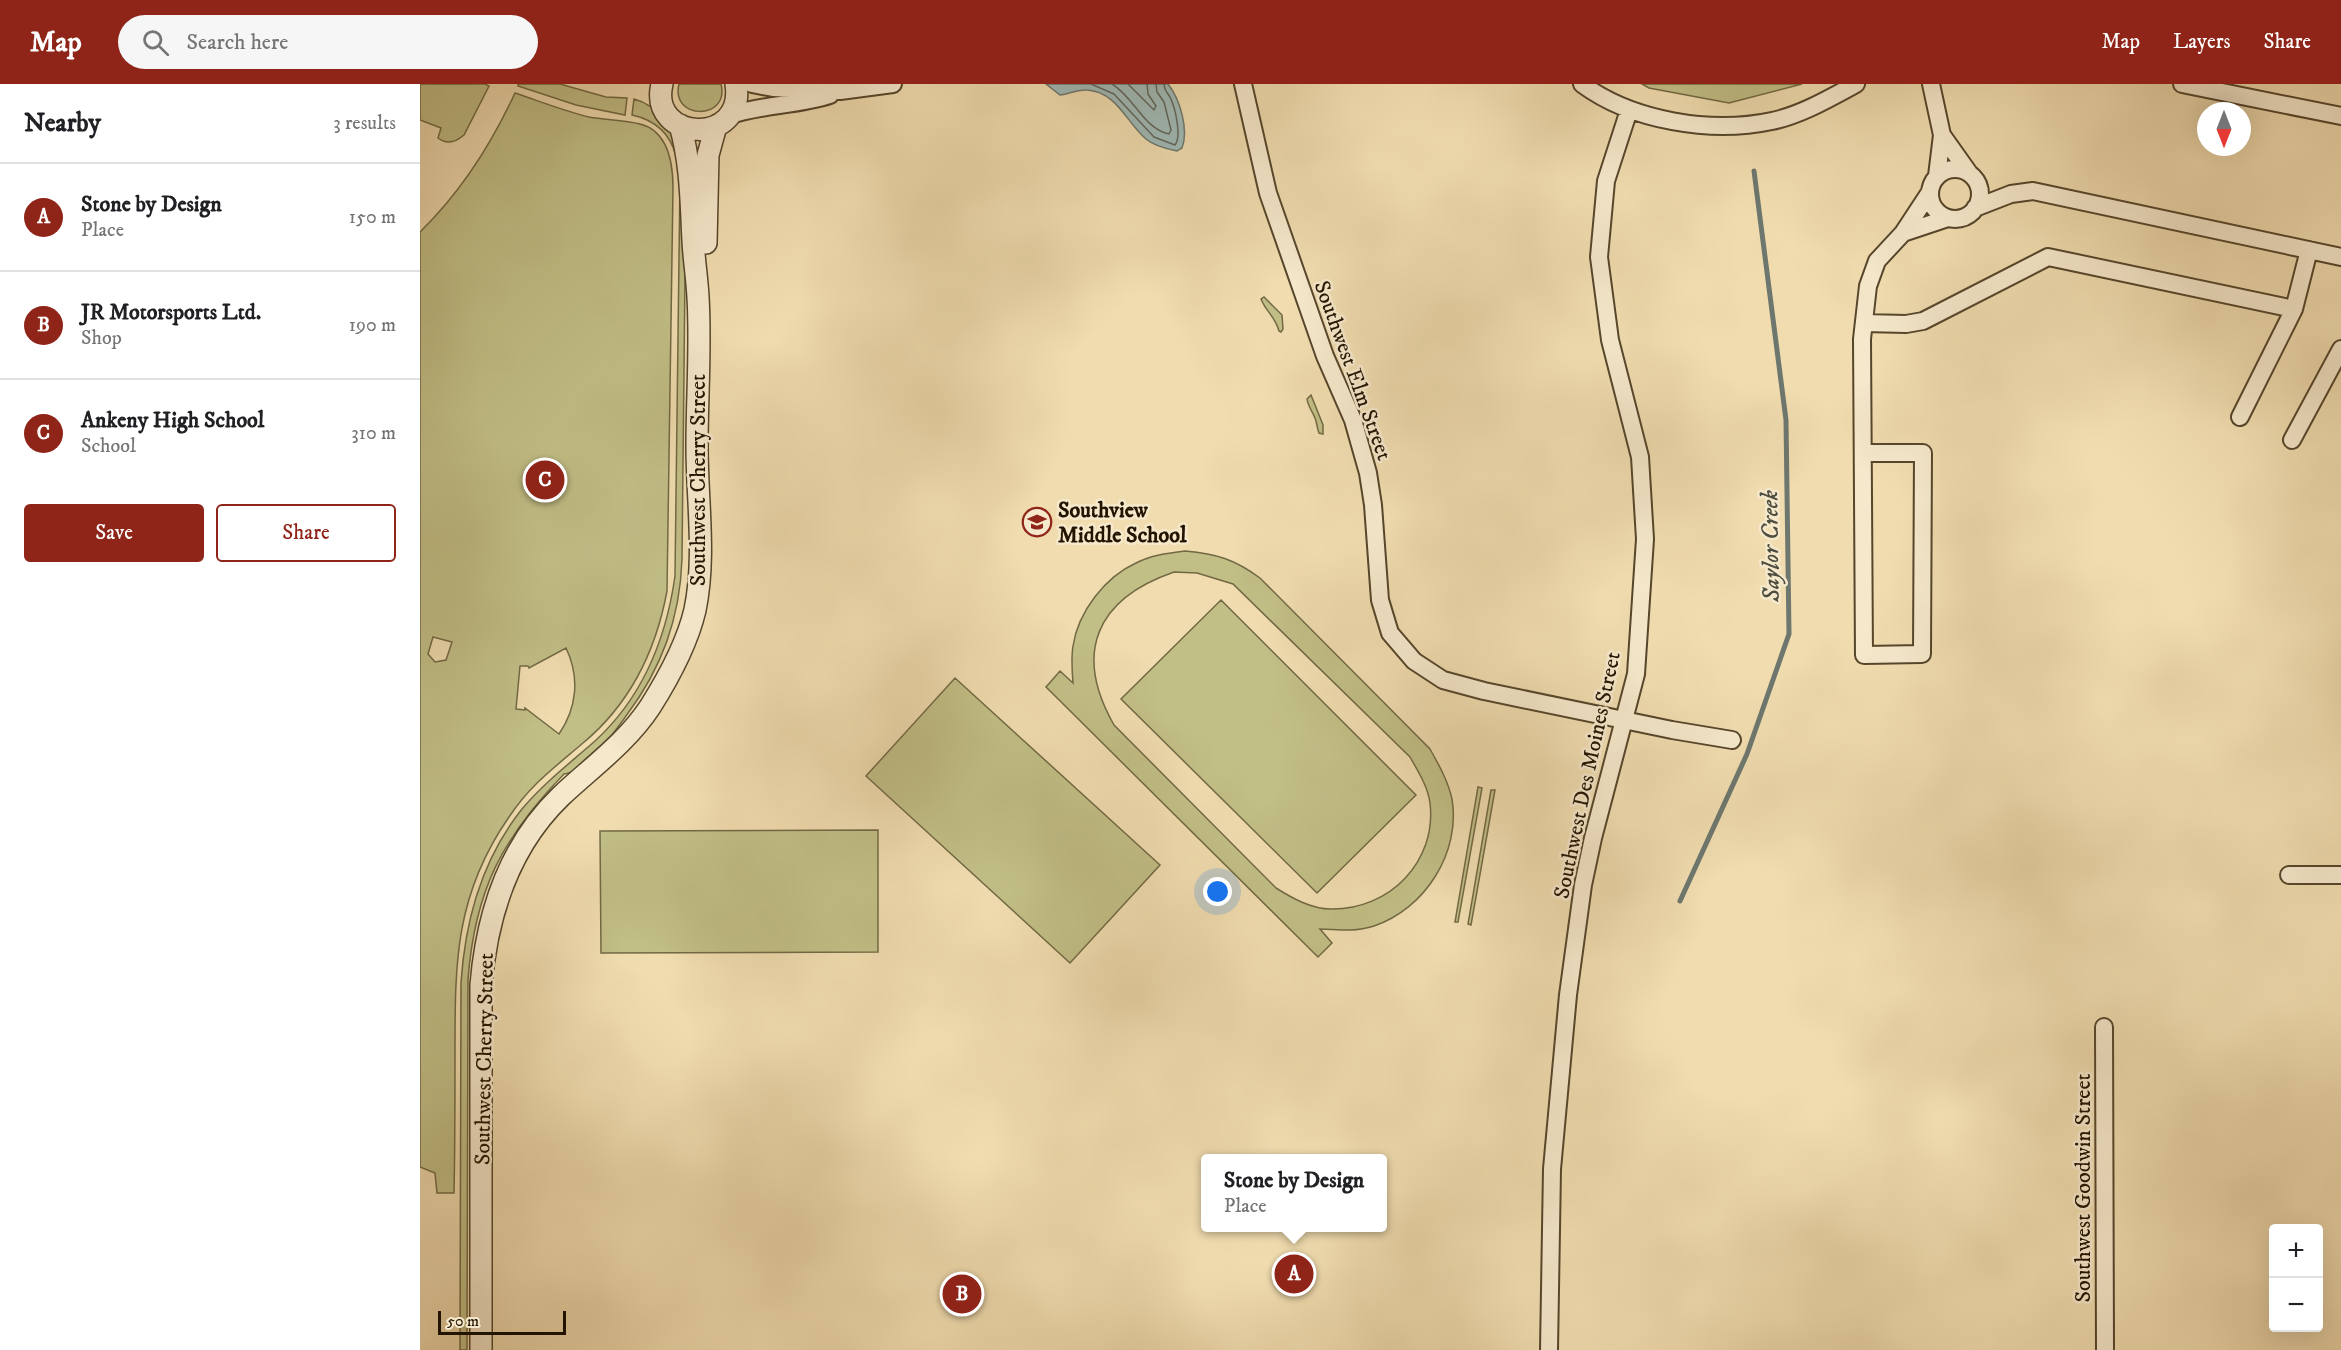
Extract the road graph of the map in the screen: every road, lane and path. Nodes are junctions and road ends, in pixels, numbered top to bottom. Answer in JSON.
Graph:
{"nodes":[{"id":1,"x":662,"y":84,"type":"edge"},
{"id":2,"x":736,"y":84,"type":"edge"},
{"id":3,"x":753,"y":84,"type":"edge"},
{"id":4,"x":893,"y":84,"type":"edge"},
{"id":5,"x":1243,"y":84,"type":"edge"},
{"id":6,"x":1582,"y":84,"type":"edge"},
{"id":7,"x":1856,"y":84,"type":"edge"},
{"id":8,"x":1931,"y":84,"type":"edge"},
{"id":9,"x":2182,"y":84,"type":"edge"},
{"id":10,"x":840,"y":91,"type":"junction"},
{"id":11,"x":1629,"y":110,"type":"junction"},
{"id":12,"x":2341,"y":116,"type":"edge"},
{"id":13,"x":722,"y":121,"type":"junction"},
{"id":14,"x":680,"y":125,"type":"junction"},
{"id":15,"x":1942,"y":135,"type":"junction"},
{"id":16,"x":1971,"y":176,"type":"junction"},
{"id":17,"x":1933,"y":184,"type":"junction"},
{"id":18,"x":2011,"y":194,"type":"junction"},
{"id":19,"x":1975,"y":208,"type":"junction"},
{"id":20,"x":1948,"y":218,"type":"junction"},
{"id":21,"x":1904,"y":233,"type":"junction"},
{"id":22,"x":2309,"y":250,"type":"junction"},
{"id":23,"x":2341,"y":257,"type":"edge"},
{"id":24,"x":698,"y":297,"type":"junction"},
{"id":25,"x":2294,"y":309,"type":"junction"},
{"id":26,"x":1864,"y":323,"type":"junction"},
{"id":27,"x":2341,"y":349,"type":"edge"},
{"id":28,"x":2240,"y":417,"type":"dead end"},
{"id":29,"x":2292,"y":440,"type":"dead end"},
{"id":30,"x":1863,"y":453,"type":"junction"},
{"id":31,"x":1625,"y":720,"type":"junction"},
{"id":32,"x":1732,"y":740,"type":"dead end"},
{"id":33,"x":2289,"y":875,"type":"dead end"},
{"id":34,"x":2341,"y":875,"type":"edge"},
{"id":35,"x":2104,"y":1027,"type":"dead end"},
{"id":36,"x":481,"y":1350,"type":"edge"},
{"id":37,"x":1549,"y":1350,"type":"edge"},
{"id":38,"x":2105,"y":1350,"type":"edge"}],
"edges":[{"from":1,"to":14,"type":"street"},
{"from":2,"to":13,"type":"street","name":"Southwest Cherry Street"},
{"from":3,"to":10,"type":"street"},
{"from":4,"to":10,"type":"street"},
{"from":5,"to":31,"type":"street","name":"Southwest Elm Street"},
{"from":6,"to":11,"type":"street"},
{"from":7,"to":11,"type":"street"},
{"from":8,"to":15,"type":"street"},
{"from":9,"to":12,"type":"street"},
{"from":10,"to":13,"type":"street"},
{"from":11,"to":31,"type":"street","name":"Southwest Des Moines Street"},
{"from":13,"to":14,"type":"street"},
{"from":13,"to":24,"type":"street","name":"Southwest Cherry Street"},
{"from":14,"to":24,"type":"street","name":"Southwest Cherry Street"},
{"from":15,"to":16,"type":"street"},
{"from":15,"to":17,"type":"street"},
{"from":16,"to":17,"type":"street"},
{"from":16,"to":18,"type":"street"},
{"from":16,"to":19,"type":"street"},
{"from":17,"to":20,"type":"street"},
{"from":17,"to":21,"type":"street"},
{"from":18,"to":19,"type":"street"},
{"from":18,"to":22,"type":"street"},
{"from":19,"to":20,"type":"street"},
{"from":20,"to":21,"type":"street"},
{"from":21,"to":26,"type":"street"},
{"from":22,"to":23,"type":"street"},
{"from":22,"to":25,"type":"street"},
{"from":24,"to":36,"type":"street","name":"Southwest Cherry Street"},
{"from":25,"to":26,"type":"street"},
{"from":25,"to":28,"type":"street"},
{"from":26,"to":30,"type":"street"},
{"from":27,"to":29,"type":"street"},
{"from":30,"to":30,"type":"street"},
{"from":31,"to":32,"type":"street","name":"Southwest Elm Street"},
{"from":31,"to":37,"type":"street","name":"Southwest Des Moines Street"},
{"from":33,"to":34,"type":"street"},
{"from":35,"to":38,"type":"street","name":"Southwest Goodwin Street"}]}
